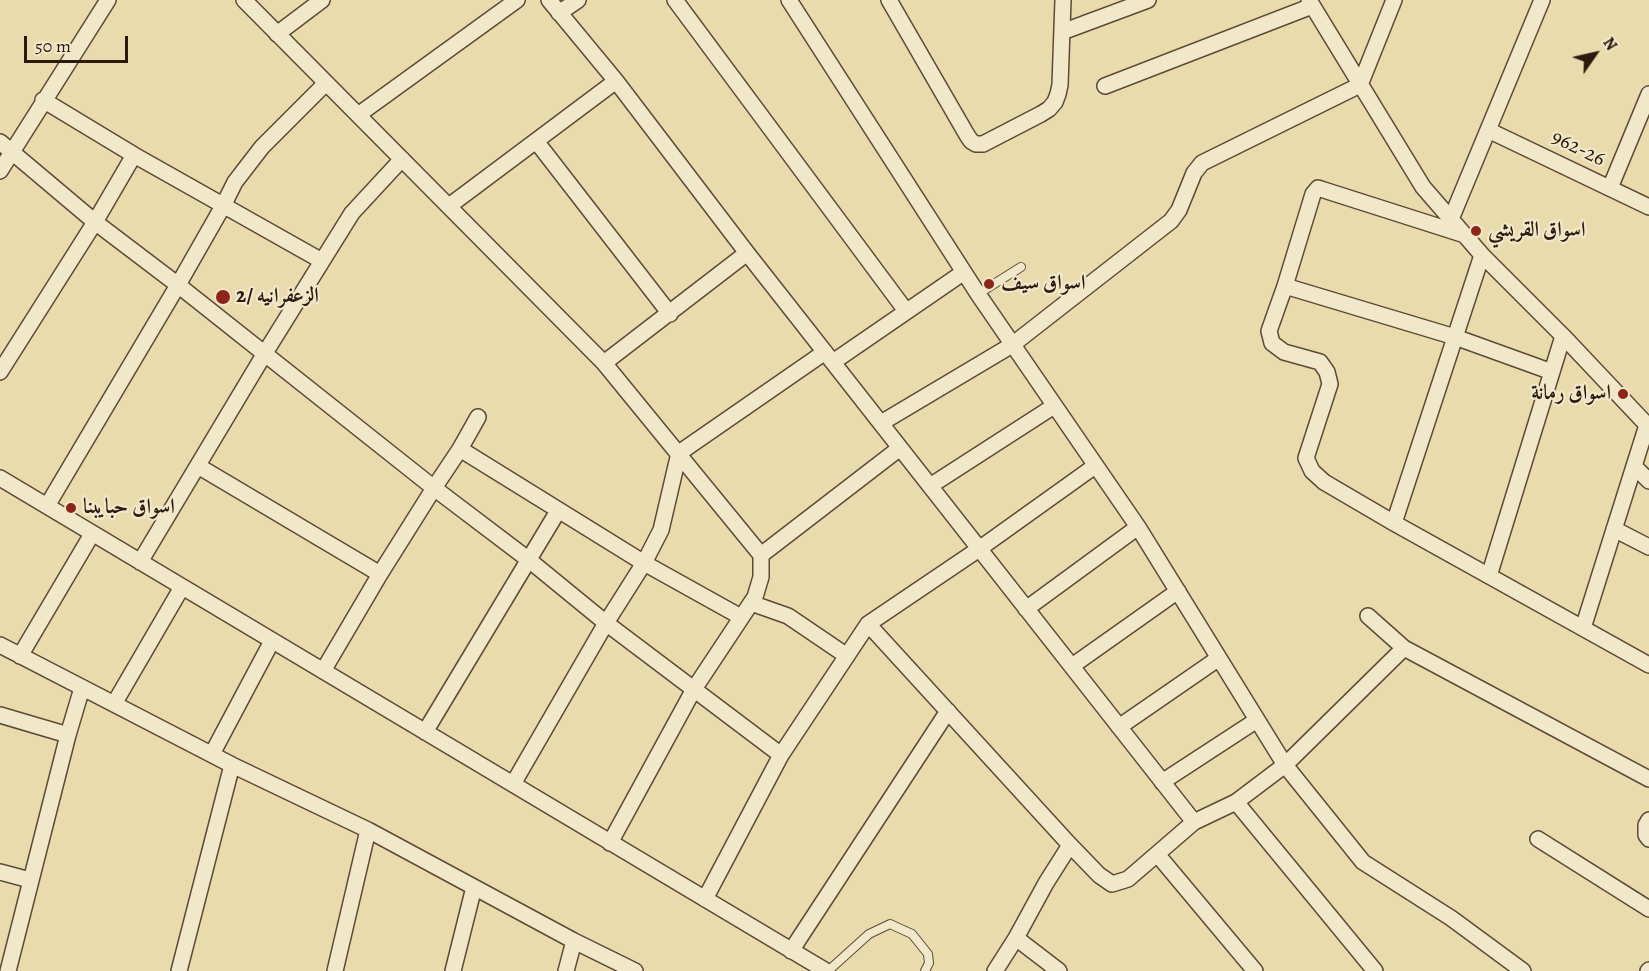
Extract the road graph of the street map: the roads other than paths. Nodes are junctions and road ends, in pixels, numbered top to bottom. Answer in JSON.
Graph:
{"nodes":[{"id":1,"x":108,"y":0,"type":"edge"},
{"id":2,"x":244,"y":0,"type":"edge"},
{"id":3,"x":322,"y":0,"type":"edge"},
{"id":4,"x":517,"y":0,"type":"edge"},
{"id":5,"x":549,"y":0,"type":"edge"},
{"id":6,"x":578,"y":0,"type":"edge"},
{"id":7,"x":675,"y":0,"type":"edge"},
{"id":8,"x":789,"y":0,"type":"edge"},
{"id":9,"x":889,"y":0,"type":"edge"},
{"id":10,"x":1063,"y":0,"type":"edge"},
{"id":11,"x":1148,"y":0,"type":"edge"},
{"id":12,"x":1394,"y":0,"type":"edge"},
{"id":13,"x":1542,"y":0,"type":"edge"},
{"id":14,"x":1311,"y":3,"type":"edge"},
{"id":15,"x":559,"y":13,"type":"junction"},
{"id":16,"x":1062,"y":32,"type":"junction"},
{"id":17,"x":277,"y":34,"type":"junction"},
{"id":18,"x":616,"y":81,"type":"junction"},
{"id":19,"x":326,"y":83,"type":"junction"},
{"id":20,"x":1360,"y":85,"type":"junction"},
{"id":21,"x":1106,"y":86,"type":"dead end"},
{"id":22,"x":1649,"y":93,"type":"edge"},
{"id":23,"x":44,"y":100,"type":"junction"},
{"id":24,"x":358,"y":115,"type":"junction"},
{"id":25,"x":1488,"y":130,"type":"junction"},
{"id":26,"x":536,"y":141,"type":"junction"},
{"id":27,"x":6,"y":147,"type":"edge"},
{"id":28,"x":134,"y":155,"type":"junction"},
{"id":29,"x":402,"y":159,"type":"junction"},
{"id":30,"x":0,"y":171,"type":"edge"},
{"id":31,"x":1610,"y":188,"type":"junction"},
{"id":32,"x":223,"y":206,"type":"junction"},
{"id":33,"x":449,"y":206,"type":"junction"},
{"id":34,"x":1649,"y":207,"type":"edge"},
{"id":35,"x":1451,"y":219,"type":"junction"},
{"id":36,"x":95,"y":222,"type":"junction"},
{"id":37,"x":1465,"y":235,"type":"junction"},
{"id":38,"x":747,"y":253,"type":"junction"},
{"id":39,"x":1482,"y":255,"type":"junction"},
{"id":40,"x":322,"y":261,"type":"junction"},
{"id":41,"x":1021,"y":267,"type":"dead end"},
{"id":42,"x":964,"y":272,"type":"junction"},
{"id":43,"x":178,"y":285,"type":"junction"},
{"id":44,"x":1285,"y":286,"type":"junction"},
{"id":45,"x":978,"y":294,"type":"junction"},
{"id":46,"x":906,"y":311,"type":"junction"},
{"id":47,"x":670,"y":314,"type":"junction"},
{"id":48,"x":1563,"y":336,"type":"junction"},
{"id":49,"x":1455,"y":337,"type":"junction"},
{"id":50,"x":1012,"y":345,"type":"junction"},
{"id":51,"x":265,"y":353,"type":"junction"},
{"id":52,"x":829,"y":357,"type":"junction"},
{"id":53,"x":604,"y":363,"type":"junction"},
{"id":54,"x":0,"y":372,"type":"edge"},
{"id":55,"x":1552,"y":372,"type":"junction"},
{"id":56,"x":1054,"y":406,"type":"junction"},
{"id":57,"x":478,"y":417,"type":"dead end"},
{"id":58,"x":881,"y":423,"type":"junction"},
{"id":59,"x":1648,"y":426,"type":"edge"},
{"id":60,"x":900,"y":448,"type":"junction"},
{"id":61,"x":460,"y":449,"type":"junction"},
{"id":62,"x":679,"y":453,"type":"junction"},
{"id":63,"x":198,"y":466,"type":"junction"},
{"id":64,"x":1095,"y":466,"type":"junction"},
{"id":65,"x":1634,"y":466,"type":"junction"},
{"id":66,"x":0,"y":479,"type":"edge"},
{"id":67,"x":1649,"y":481,"type":"edge"},
{"id":68,"x":930,"y":486,"type":"junction"},
{"id":69,"x":434,"y":488,"type":"junction"},
{"id":70,"x":47,"y":506,"type":"junction"},
{"id":71,"x":558,"y":511,"type":"junction"},
{"id":72,"x":1394,"y":523,"type":"junction"},
{"id":73,"x":1138,"y":526,"type":"junction"},
{"id":74,"x":1614,"y":530,"type":"junction"},
{"id":75,"x":92,"y":534,"type":"junction"},
{"id":76,"x":1649,"y":547,"type":"edge"},
{"id":77,"x":979,"y":549,"type":"junction"},
{"id":78,"x":761,"y":555,"type":"junction"},
{"id":79,"x":529,"y":560,"type":"junction"},
{"id":80,"x":140,"y":562,"type":"junction"},
{"id":81,"x":644,"y":563,"type":"junction"},
{"id":82,"x":381,"y":574,"type":"junction"},
{"id":83,"x":1490,"y":576,"type":"junction"},
{"id":84,"x":182,"y":587,"type":"junction"},
{"id":85,"x":1178,"y":591,"type":"junction"},
{"id":86,"x":751,"y":603,"type":"junction"},
{"id":87,"x":1026,"y":609,"type":"junction"},
{"id":88,"x":1368,"y":616,"type":"dead end"},
{"id":89,"x":741,"y":618,"type":"junction"},
{"id":90,"x":606,"y":622,"type":"junction"},
{"id":91,"x":868,"y":624,"type":"junction"},
{"id":92,"x":1583,"y":628,"type":"junction"},
{"id":93,"x":272,"y":641,"type":"junction"},
{"id":94,"x":0,"y":645,"type":"edge"},
{"id":95,"x":1404,"y":648,"type":"junction"},
{"id":96,"x":20,"y":656,"type":"junction"},
{"id":97,"x":847,"y":656,"type":"junction"},
{"id":98,"x":1219,"y":658,"type":"junction"},
{"id":99,"x":1649,"y":665,"type":"edge"},
{"id":100,"x":1071,"y":666,"type":"junction"},
{"id":101,"x":323,"y":671,"type":"junction"},
{"id":102,"x":82,"y":688,"type":"junction"},
{"id":103,"x":694,"y":689,"type":"junction"},
{"id":104,"x":114,"y":704,"type":"junction"},
{"id":105,"x":948,"y":711,"type":"junction"},
{"id":106,"x":0,"y":715,"type":"edge"},
{"id":107,"x":1257,"y":720,"type":"junction"},
{"id":108,"x":1119,"y":727,"type":"junction"},
{"id":109,"x":425,"y":732,"type":"junction"},
{"id":110,"x":68,"y":735,"type":"junction"},
{"id":111,"x":212,"y":754,"type":"junction"},
{"id":112,"x":782,"y":755,"type":"junction"},
{"id":113,"x":232,"y":765,"type":"junction"},
{"id":114,"x":1285,"y":765,"type":"junction"},
{"id":115,"x":1649,"y":779,"type":"edge"},
{"id":116,"x":1162,"y":782,"type":"junction"},
{"id":117,"x":513,"y":784,"type":"junction"},
{"id":118,"x":1236,"y":802,"type":"junction"},
{"id":119,"x":1649,"y":820,"type":"edge"},
{"id":120,"x":1194,"y":822,"type":"junction"},
{"id":121,"x":368,"y":830,"type":"junction"},
{"id":122,"x":1539,"y":839,"type":"dead end"},
{"id":123,"x":1649,"y":839,"type":"edge"},
{"id":124,"x":610,"y":843,"type":"junction"},
{"id":125,"x":1070,"y":845,"type":"junction"},
{"id":126,"x":1157,"y":854,"type":"junction"},
{"id":127,"x":0,"y":872,"type":"edge"},
{"id":128,"x":30,"y":880,"type":"junction"},
{"id":129,"x":474,"y":887,"type":"junction"},
{"id":130,"x":705,"y":899,"type":"junction"},
{"id":131,"x":1649,"y":909,"type":"edge"},
{"id":132,"x":1016,"y":938,"type":"junction"},
{"id":133,"x":574,"y":941,"type":"junction"},
{"id":134,"x":791,"y":951,"type":"junction"},
{"id":135,"x":1513,"y":968,"type":"edge"},
{"id":136,"x":8,"y":971,"type":"edge"},
{"id":137,"x":179,"y":971,"type":"edge"},
{"id":138,"x":334,"y":971,"type":"edge"},
{"id":139,"x":453,"y":971,"type":"edge"},
{"id":140,"x":566,"y":971,"type":"edge"},
{"id":141,"x":635,"y":971,"type":"edge"},
{"id":142,"x":827,"y":971,"type":"edge"},
{"id":143,"x":926,"y":971,"type":"edge"},
{"id":144,"x":994,"y":971,"type":"edge"},
{"id":145,"x":1059,"y":971,"type":"edge"},
{"id":146,"x":1255,"y":971,"type":"edge"},
{"id":147,"x":1375,"y":971,"type":"edge"}],
"edges":[{"from":1,"to":23,"type":"street"},
{"from":2,"to":17,"type":"street"},
{"from":3,"to":17,"type":"street"},
{"from":4,"to":24,"type":"street"},
{"from":5,"to":15,"type":"street"},
{"from":6,"to":15,"type":"street"},
{"from":7,"to":46,"type":"street"},
{"from":8,"to":42,"type":"street"},
{"from":9,"to":16,"type":"street"},
{"from":10,"to":16,"type":"street"},
{"from":11,"to":16,"type":"street"},
{"from":12,"to":20,"type":"street"},
{"from":13,"to":25,"type":"street"},
{"from":14,"to":20,"type":"street"},
{"from":14,"to":21,"type":"street"},
{"from":15,"to":18,"type":"street"},
{"from":17,"to":19,"type":"street"},
{"from":18,"to":26,"type":"street"},
{"from":18,"to":38,"type":"street"},
{"from":19,"to":24,"type":"street"},
{"from":19,"to":32,"type":"street"},
{"from":20,"to":35,"type":"street"},
{"from":20,"to":50,"type":"street"},
{"from":22,"to":31,"type":"street"},
{"from":23,"to":27,"type":"street"},
{"from":23,"to":28,"type":"street"},
{"from":24,"to":29,"type":"street"},
{"from":25,"to":31,"type":"street","name":"962-26"},
{"from":25,"to":35,"type":"street"},
{"from":26,"to":33,"type":"street"},
{"from":26,"to":47,"type":"street"},
{"from":27,"to":30,"type":"street"},
{"from":27,"to":36,"type":"street"},
{"from":28,"to":32,"type":"street"},
{"from":28,"to":36,"type":"street"},
{"from":29,"to":33,"type":"street"},
{"from":29,"to":40,"type":"street"},
{"from":31,"to":34,"type":"street","name":"962-26"},
{"from":32,"to":40,"type":"street"},
{"from":32,"to":43,"type":"street"},
{"from":33,"to":53,"type":"street"},
{"from":35,"to":37,"type":"street"},
{"from":36,"to":43,"type":"street"},
{"from":36,"to":54,"type":"street"},
{"from":37,"to":39,"type":"street"},
{"from":37,"to":44,"type":"street"},
{"from":38,"to":47,"type":"street"},
{"from":38,"to":52,"type":"street"},
{"from":39,"to":48,"type":"street"},
{"from":39,"to":49,"type":"street"},
{"from":40,"to":51,"type":"street"},
{"from":41,"to":45,"type":"lane"},
{"from":42,"to":45,"type":"street"},
{"from":42,"to":46,"type":"street"},
{"from":43,"to":51,"type":"street"},
{"from":43,"to":70,"type":"street"},
{"from":44,"to":49,"type":"street"},
{"from":44,"to":72,"type":"street"},
{"from":45,"to":50,"type":"street"},
{"from":46,"to":52,"type":"street"},
{"from":47,"to":53,"type":"street"},
{"from":48,"to":55,"type":"street"},
{"from":48,"to":59,"type":"street"},
{"from":49,"to":55,"type":"street"},
{"from":49,"to":72,"type":"street"},
{"from":50,"to":56,"type":"street"},
{"from":50,"to":58,"type":"street"},
{"from":51,"to":63,"type":"street"},
{"from":51,"to":69,"type":"street"},
{"from":52,"to":58,"type":"street"},
{"from":52,"to":62,"type":"street"},
{"from":53,"to":62,"type":"street"},
{"from":55,"to":83,"type":"street"},
{"from":56,"to":64,"type":"street"},
{"from":56,"to":68,"type":"street"},
{"from":57,"to":61,"type":"street"},
{"from":58,"to":60,"type":"street"},
{"from":59,"to":65,"type":"street"},
{"from":60,"to":68,"type":"street"},
{"from":60,"to":78,"type":"street"},
{"from":61,"to":69,"type":"street"},
{"from":61,"to":71,"type":"street"},
{"from":62,"to":78,"type":"street"},
{"from":62,"to":81,"type":"street"},
{"from":63,"to":80,"type":"street"},
{"from":63,"to":82,"type":"street"},
{"from":64,"to":73,"type":"street"},
{"from":64,"to":77,"type":"street"},
{"from":65,"to":67,"type":"street"},
{"from":65,"to":74,"type":"street"},
{"from":66,"to":70,"type":"street"},
{"from":68,"to":77,"type":"street"},
{"from":69,"to":79,"type":"street"},
{"from":69,"to":82,"type":"street"},
{"from":70,"to":75,"type":"street"},
{"from":71,"to":79,"type":"street"},
{"from":71,"to":81,"type":"street"},
{"from":72,"to":83,"type":"street"},
{"from":73,"to":85,"type":"street"},
{"from":73,"to":87,"type":"street"},
{"from":74,"to":76,"type":"street"},
{"from":74,"to":92,"type":"street"},
{"from":75,"to":80,"type":"street"},
{"from":75,"to":96,"type":"street"},
{"from":77,"to":87,"type":"street"},
{"from":77,"to":91,"type":"street"},
{"from":78,"to":86,"type":"street"},
{"from":79,"to":90,"type":"street"},
{"from":79,"to":109,"type":"street"},
{"from":80,"to":84,"type":"street"},
{"from":81,"to":89,"type":"street"},
{"from":81,"to":90,"type":"street"},
{"from":82,"to":101,"type":"street"},
{"from":83,"to":92,"type":"street"},
{"from":84,"to":93,"type":"street"},
{"from":84,"to":104,"type":"street"},
{"from":85,"to":98,"type":"street"},
{"from":85,"to":100,"type":"street"},
{"from":86,"to":89,"type":"street"},
{"from":86,"to":97,"type":"street"},
{"from":87,"to":100,"type":"street"},
{"from":88,"to":95,"type":"street"},
{"from":89,"to":103,"type":"street"},
{"from":90,"to":103,"type":"street"},
{"from":90,"to":117,"type":"street"},
{"from":91,"to":97,"type":"street"},
{"from":91,"to":105,"type":"street"},
{"from":92,"to":99,"type":"street"},
{"from":93,"to":101,"type":"street"},
{"from":93,"to":111,"type":"street"},
{"from":94,"to":96,"type":"street"},
{"from":95,"to":114,"type":"street"},
{"from":95,"to":115,"type":"street"},
{"from":96,"to":102,"type":"street"},
{"from":97,"to":112,"type":"street"},
{"from":98,"to":107,"type":"street"},
{"from":98,"to":108,"type":"street"},
{"from":100,"to":108,"type":"street"},
{"from":101,"to":109,"type":"street"},
{"from":102,"to":104,"type":"street"},
{"from":102,"to":110,"type":"street"},
{"from":103,"to":112,"type":"street"},
{"from":103,"to":124,"type":"street"},
{"from":104,"to":111,"type":"street"},
{"from":105,"to":125,"type":"street"},
{"from":105,"to":134,"type":"street"},
{"from":106,"to":110,"type":"street"},
{"from":107,"to":114,"type":"street"},
{"from":107,"to":116,"type":"street"},
{"from":108,"to":116,"type":"street"},
{"from":109,"to":117,"type":"street"},
{"from":110,"to":128,"type":"street"},
{"from":111,"to":113,"type":"street"},
{"from":112,"to":130,"type":"street"},
{"from":113,"to":121,"type":"street"},
{"from":113,"to":137,"type":"street"},
{"from":114,"to":118,"type":"street"},
{"from":114,"to":135,"type":"street"},
{"from":116,"to":120,"type":"street"},
{"from":117,"to":124,"type":"street"},
{"from":118,"to":120,"type":"street"},
{"from":118,"to":147,"type":"street"},
{"from":119,"to":123,"type":"street"},
{"from":120,"to":126,"type":"street"},
{"from":121,"to":129,"type":"street"},
{"from":121,"to":138,"type":"street"},
{"from":122,"to":131,"type":"street"},
{"from":124,"to":130,"type":"street"},
{"from":125,"to":126,"type":"street"},
{"from":125,"to":132,"type":"street"},
{"from":126,"to":146,"type":"street"},
{"from":127,"to":128,"type":"street"},
{"from":128,"to":136,"type":"street"},
{"from":129,"to":133,"type":"street"},
{"from":129,"to":139,"type":"street"},
{"from":130,"to":134,"type":"street"},
{"from":132,"to":144,"type":"street"},
{"from":132,"to":145,"type":"street"},
{"from":133,"to":140,"type":"street"},
{"from":133,"to":141,"type":"street"},
{"from":134,"to":142,"type":"street"},
{"from":142,"to":143,"type":"lane"}]}
